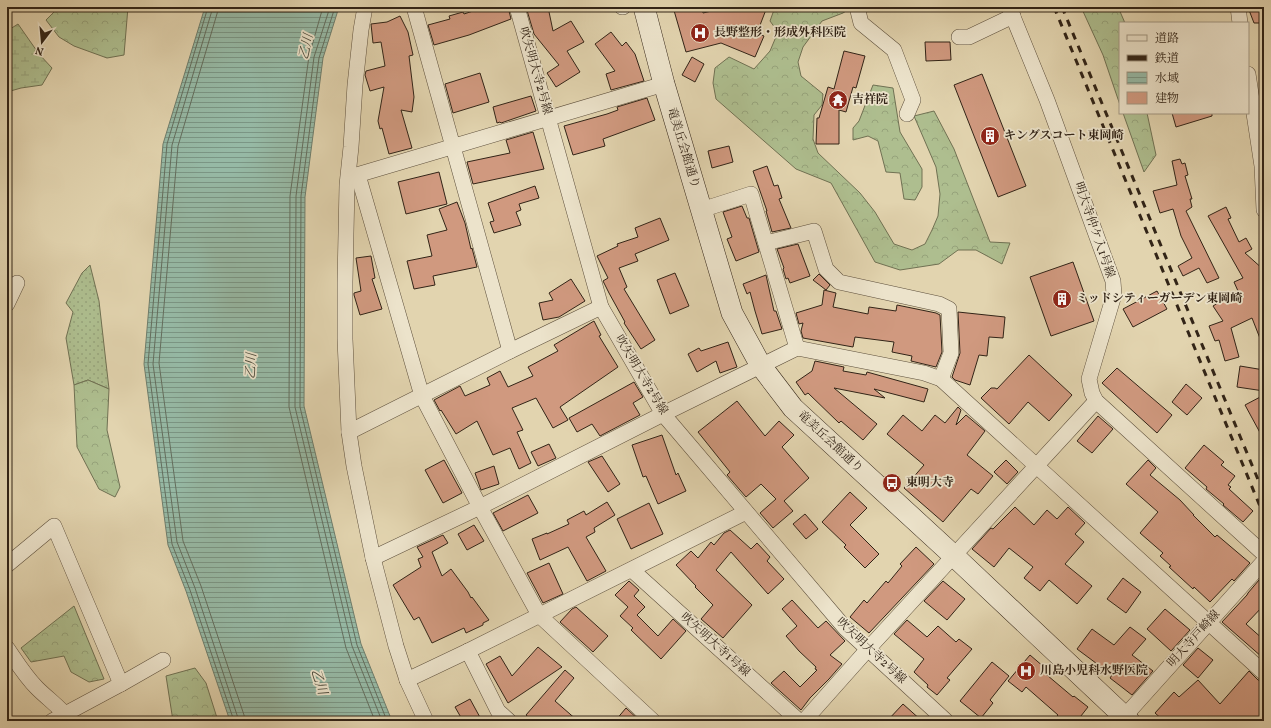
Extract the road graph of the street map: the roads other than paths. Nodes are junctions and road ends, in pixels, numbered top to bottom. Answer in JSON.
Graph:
{"nodes":[{"id":1,"x":365,"y":7,"type":"edge"},
{"id":2,"x":414,"y":7,"type":"edge"},
{"id":3,"x":517,"y":7,"type":"edge"},
{"id":4,"x":644,"y":7,"type":"edge"},
{"id":5,"x":857,"y":7,"type":"edge"},
{"id":6,"x":1238,"y":7,"type":"edge"},
{"id":7,"x":1011,"y":12,"type":"edge"},
{"id":8,"x":1240,"y":22,"type":"edge"},
{"id":9,"x":959,"y":37,"type":"dead end"},
{"id":10,"x":1249,"y":80,"type":"edge"},
{"id":11,"x":664,"y":84,"type":"junction"},
{"id":12,"x":908,"y":114,"type":"dead end"},
{"id":13,"x":548,"y":118,"type":"junction"},
{"id":14,"x":453,"y":145,"type":"junction"},
{"id":15,"x":1263,"y":164,"type":"edge"},
{"id":16,"x":354,"y":176,"type":"junction"},
{"id":17,"x":701,"y":210,"type":"junction"},
{"id":18,"x":1264,"y":210,"type":"edge"},
{"id":19,"x":766,"y":243,"type":"junction"},
{"id":20,"x":17,"y":283,"type":"dead end"},
{"id":21,"x":7,"y":304,"type":"edge"},
{"id":22,"x":602,"y":307,"type":"junction"},
{"id":23,"x":796,"y":348,"type":"junction"},
{"id":24,"x":510,"y":351,"type":"junction"},
{"id":25,"x":761,"y":366,"type":"junction"},
{"id":26,"x":941,"y":379,"type":"junction"},
{"id":27,"x":422,"y":396,"type":"junction"},
{"id":28,"x":1096,"y":401,"type":"junction"},
{"id":29,"x":663,"y":414,"type":"junction"},
{"id":30,"x":349,"y":432,"type":"junction"},
{"id":31,"x":1036,"y":466,"type":"junction"},
{"id":32,"x":480,"y":507,"type":"junction"},
{"id":33,"x":746,"y":512,"type":"junction"},
{"id":34,"x":1264,"y":554,"type":"edge"},
{"id":35,"x":954,"y":556,"type":"junction"},
{"id":36,"x":373,"y":558,"type":"junction"},
{"id":37,"x":1264,"y":561,"type":"edge"},
{"id":38,"x":7,"y":565,"type":"edge"},
{"id":39,"x":632,"y":570,"type":"junction"},
{"id":40,"x":539,"y":615,"type":"junction"},
{"id":41,"x":1208,"y":623,"type":"junction"},
{"id":42,"x":7,"y":648,"type":"edge"},
{"id":43,"x":868,"y":649,"type":"junction"},
{"id":44,"x":468,"y":651,"type":"junction"},
{"id":45,"x":163,"y":660,"type":"dead end"},
{"id":46,"x":1264,"y":673,"type":"edge"},
{"id":47,"x":407,"y":680,"type":"junction"},
{"id":48,"x":121,"y":684,"type":"junction"},
{"id":49,"x":68,"y":717,"type":"edge"},
{"id":50,"x":1125,"y":720,"type":"edge"},
{"id":51,"x":52,"y":721,"type":"edge"},
{"id":52,"x":426,"y":721,"type":"edge"},
{"id":53,"x":509,"y":721,"type":"edge"},
{"id":54,"x":653,"y":721,"type":"edge"},
{"id":55,"x":799,"y":721,"type":"edge"},
{"id":56,"x":804,"y":721,"type":"edge"},
{"id":57,"x":946,"y":721,"type":"edge"}],
"edges":[{"from":1,"to":16,"type":"street"},
{"from":2,"to":14,"type":"street"},
{"from":3,"to":13,"type":"street","name":"吹矢明大寺2号線"},
{"from":4,"to":11,"type":"street","name":"竜美丘会館通り"},
{"from":5,"to":12,"type":"street"},
{"from":6,"to":8,"type":"street"},
{"from":7,"to":9,"type":"street"},
{"from":7,"to":28,"type":"street","name":"明大寺仲ケ入1号線"},
{"from":10,"to":15,"type":"street"},
{"from":11,"to":13,"type":"street"},
{"from":11,"to":17,"type":"street","name":"竜美丘会館通り"},
{"from":13,"to":14,"type":"street"},
{"from":13,"to":22,"type":"street","name":"吹矢明大寺2号線"},
{"from":14,"to":16,"type":"street"},
{"from":14,"to":24,"type":"street"},
{"from":15,"to":18,"type":"street"},
{"from":16,"to":27,"type":"street"},
{"from":16,"to":30,"type":"street"},
{"from":17,"to":19,"type":"street"},
{"from":17,"to":25,"type":"street","name":"竜美丘会館通り"},
{"from":19,"to":23,"type":"street"},
{"from":19,"to":26,"type":"street"},
{"from":20,"to":21,"type":"street"},
{"from":22,"to":24,"type":"street"},
{"from":22,"to":29,"type":"street","name":"吹矢明大寺2号線"},
{"from":23,"to":25,"type":"street"},
{"from":23,"to":26,"type":"street"},
{"from":24,"to":27,"type":"street"},
{"from":25,"to":29,"type":"street"},
{"from":25,"to":35,"type":"street","name":"竜美丘会館通り"},
{"from":26,"to":31,"type":"street"},
{"from":27,"to":30,"type":"street"},
{"from":27,"to":32,"type":"street"},
{"from":28,"to":31,"type":"street"},
{"from":28,"to":34,"type":"street","name":"明大寺仲ケ入1号線"},
{"from":29,"to":32,"type":"street"},
{"from":29,"to":33,"type":"street","name":"吹矢明大寺2号線"},
{"from":30,"to":36,"type":"street"},
{"from":31,"to":35,"type":"street"},
{"from":31,"to":41,"type":"street"},
{"from":32,"to":36,"type":"street"},
{"from":32,"to":40,"type":"street"},
{"from":33,"to":39,"type":"street"},
{"from":33,"to":43,"type":"street","name":"吹矢明大寺2号線"},
{"from":35,"to":43,"type":"street"},
{"from":35,"to":50,"type":"street","name":"竜美丘会館通り"},
{"from":36,"to":47,"type":"street"},
{"from":37,"to":41,"type":"street","name":"明大寺戸崎線"},
{"from":38,"to":48,"type":"street"},
{"from":39,"to":40,"type":"street"},
{"from":39,"to":55,"type":"street","name":"吹矢明大寺1号線"},
{"from":40,"to":44,"type":"street"},
{"from":40,"to":54,"type":"street"},
{"from":41,"to":46,"type":"street"},
{"from":41,"to":50,"type":"street","name":"明大寺戸崎線"},
{"from":42,"to":49,"type":"street"},
{"from":43,"to":56,"type":"street"},
{"from":43,"to":57,"type":"street","name":"吹矢明大寺2号線"},
{"from":44,"to":47,"type":"street"},
{"from":44,"to":53,"type":"street"},
{"from":45,"to":48,"type":"street"},
{"from":47,"to":52,"type":"street"},
{"from":48,"to":49,"type":"street"},
{"from":49,"to":51,"type":"street"}]}
